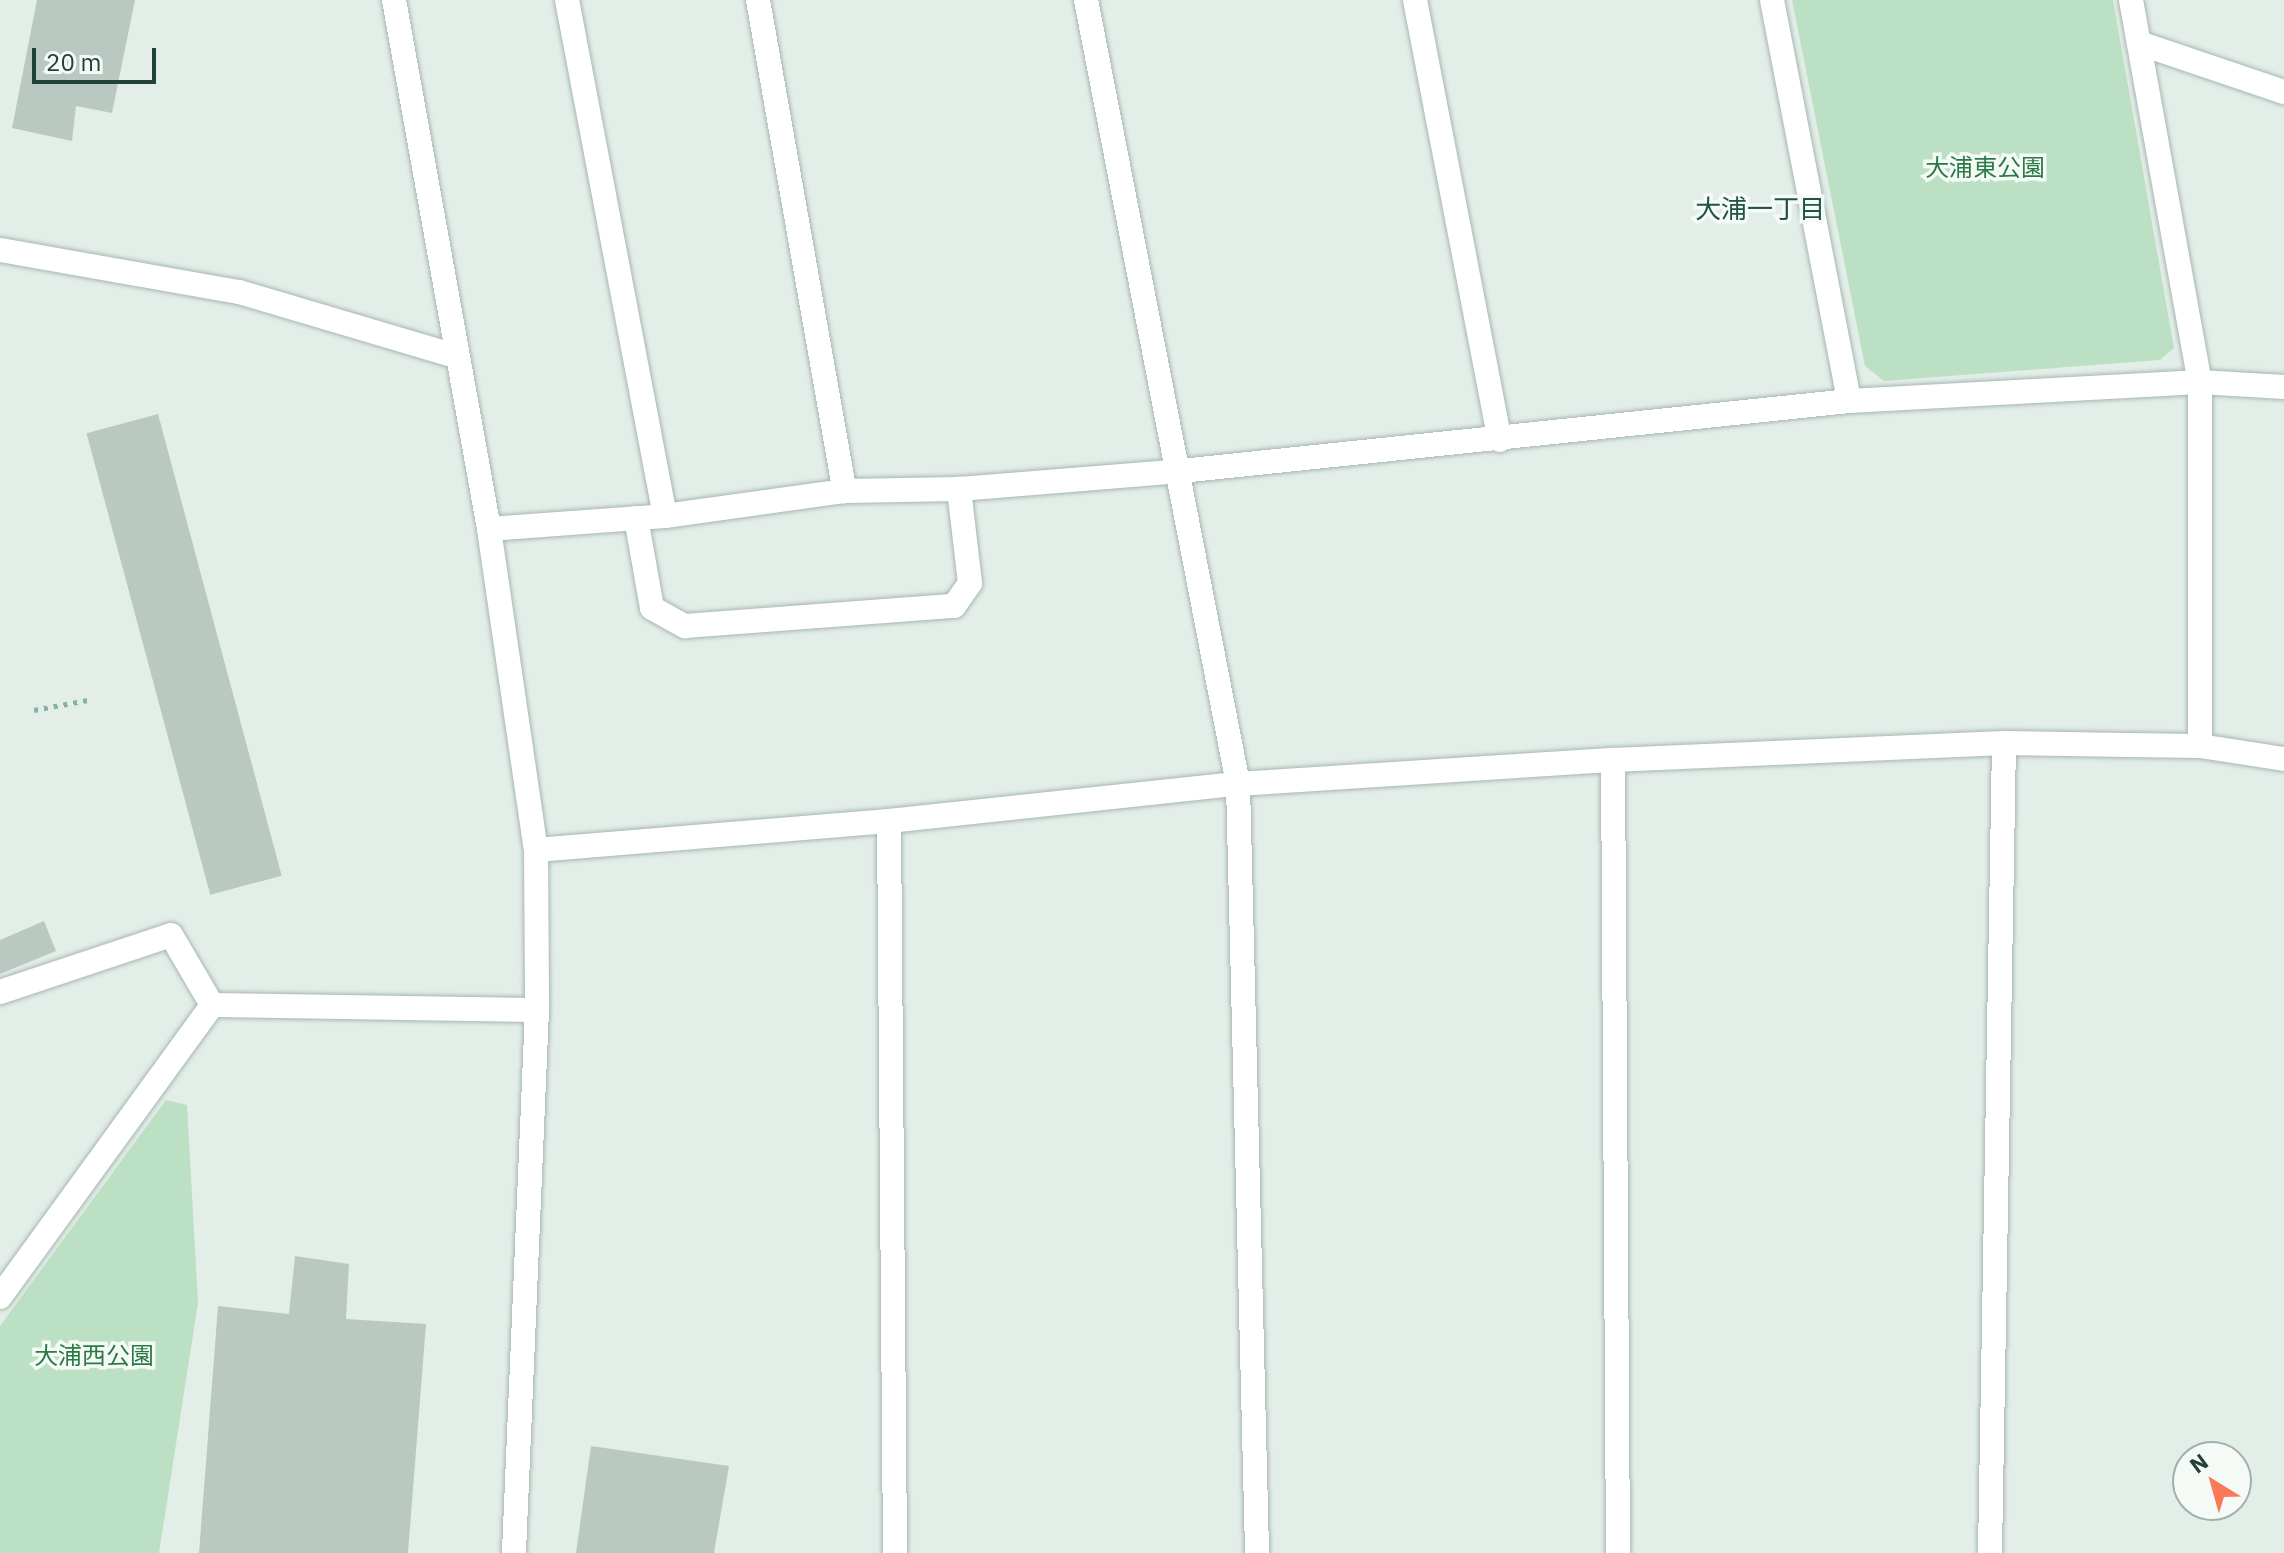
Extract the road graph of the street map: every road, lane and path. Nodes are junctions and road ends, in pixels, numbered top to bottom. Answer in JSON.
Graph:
{"nodes":[{"id":1,"x":394,"y":0,"type":"edge"},
{"id":2,"x":567,"y":0,"type":"edge"},
{"id":3,"x":758,"y":0,"type":"edge"},
{"id":4,"x":1086,"y":0,"type":"edge"},
{"id":5,"x":1415,"y":0,"type":"edge"},
{"id":6,"x":1772,"y":0,"type":"edge"},
{"id":7,"x":2131,"y":0,"type":"edge"},
{"id":8,"x":2139,"y":43,"type":"junction"},
{"id":9,"x":2284,"y":92,"type":"edge"},
{"id":10,"x":0,"y":250,"type":"edge"},
{"id":11,"x":455,"y":356,"type":"junction"},
{"id":12,"x":2200,"y":382,"type":"junction"},
{"id":13,"x":2284,"y":387,"type":"edge"},
{"id":14,"x":1849,"y":401,"type":"junction"},
{"id":15,"x":1500,"y":440,"type":"junction"},
{"id":16,"x":1181,"y":471,"type":"junction"},
{"id":17,"x":959,"y":489,"type":"junction"},
{"id":18,"x":845,"y":491,"type":"junction"},
{"id":19,"x":665,"y":516,"type":"junction"},
{"id":20,"x":636,"y":518,"type":"junction"},
{"id":21,"x":489,"y":529,"type":"junction"},
{"id":22,"x":88,"y":700,"type":"dead end"},
{"id":23,"x":34,"y":710,"type":"dead end"},
{"id":24,"x":2004,"y":743,"type":"junction"},
{"id":25,"x":2200,"y":746,"type":"junction"},
{"id":26,"x":2284,"y":759,"type":"edge"},
{"id":27,"x":1613,"y":760,"type":"junction"},
{"id":28,"x":1238,"y":784,"type":"junction"},
{"id":29,"x":889,"y":821,"type":"junction"},
{"id":30,"x":536,"y":850,"type":"junction"},
{"id":31,"x":0,"y":992,"type":"edge"},
{"id":32,"x":212,"y":1005,"type":"junction"},
{"id":33,"x":537,"y":1010,"type":"junction"},
{"id":34,"x":0,"y":1297,"type":"edge"},
{"id":35,"x":514,"y":1553,"type":"edge"},
{"id":36,"x":895,"y":1553,"type":"edge"},
{"id":37,"x":1257,"y":1553,"type":"edge"},
{"id":38,"x":1618,"y":1553,"type":"edge"},
{"id":39,"x":1990,"y":1553,"type":"edge"}],
"edges":[{"from":1,"to":11,"type":"street"},
{"from":2,"to":19,"type":"street"},
{"from":3,"to":18,"type":"street"},
{"from":4,"to":16,"type":"street"},
{"from":5,"to":15,"type":"street"},
{"from":6,"to":14,"type":"street"},
{"from":7,"to":8,"type":"street"},
{"from":8,"to":9,"type":"street"},
{"from":8,"to":12,"type":"street"},
{"from":10,"to":11,"type":"street"},
{"from":11,"to":21,"type":"street"},
{"from":12,"to":13,"type":"street"},
{"from":12,"to":14,"type":"street"},
{"from":12,"to":25,"type":"street"},
{"from":14,"to":15,"type":"street"},
{"from":15,"to":16,"type":"street"},
{"from":16,"to":17,"type":"street"},
{"from":16,"to":28,"type":"street"},
{"from":17,"to":18,"type":"street"},
{"from":17,"to":20,"type":"street"},
{"from":18,"to":19,"type":"street"},
{"from":19,"to":20,"type":"street"},
{"from":20,"to":21,"type":"street"},
{"from":21,"to":30,"type":"street"},
{"from":22,"to":23,"type":"path"},
{"from":24,"to":25,"type":"street"},
{"from":24,"to":27,"type":"street"},
{"from":24,"to":39,"type":"street"},
{"from":25,"to":26,"type":"street"},
{"from":27,"to":28,"type":"street"},
{"from":27,"to":38,"type":"street"},
{"from":28,"to":29,"type":"street"},
{"from":28,"to":37,"type":"street"},
{"from":29,"to":30,"type":"street"},
{"from":29,"to":36,"type":"street"},
{"from":30,"to":33,"type":"street"},
{"from":31,"to":32,"type":"street"},
{"from":32,"to":33,"type":"street"},
{"from":32,"to":34,"type":"street"},
{"from":33,"to":35,"type":"street"}]}
